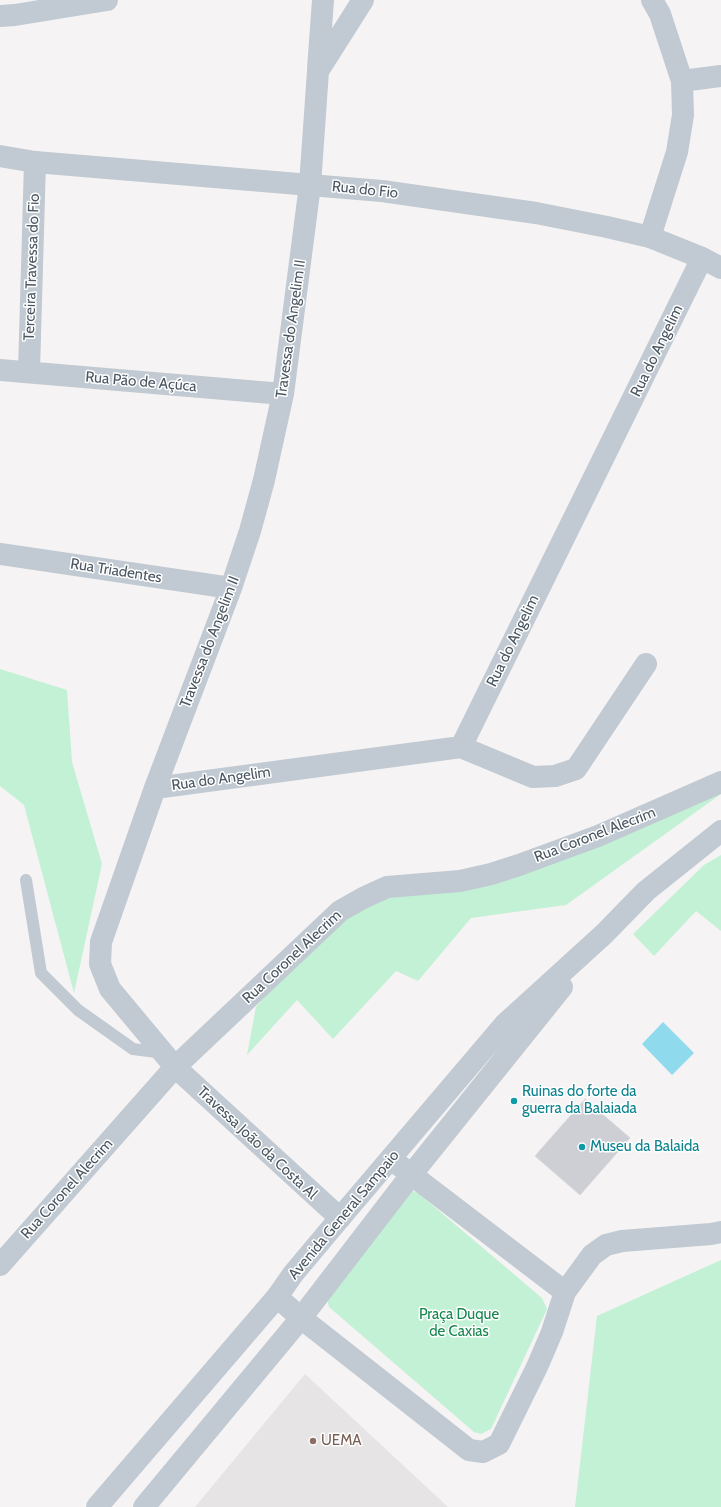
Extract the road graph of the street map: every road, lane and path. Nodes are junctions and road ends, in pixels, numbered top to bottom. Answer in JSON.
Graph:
{"nodes":[{"id":1,"x":107,"y":0,"type":"edge"},
{"id":2,"x":323,"y":0,"type":"edge"},
{"id":3,"x":363,"y":0,"type":"edge"},
{"id":4,"x":652,"y":0,"type":"edge"},
{"id":5,"x":0,"y":16,"type":"edge"},
{"id":6,"x":318,"y":71,"type":"junction"},
{"id":7,"x":721,"y":76,"type":"edge"},
{"id":8,"x":682,"y":81,"type":"junction"},
{"id":9,"x":0,"y":156,"type":"edge"},
{"id":10,"x":35,"y":162,"type":"junction"},
{"id":11,"x":310,"y":185,"type":"junction"},
{"id":12,"x":650,"y":237,"type":"junction"},
{"id":13,"x":712,"y":263,"type":"edge"},
{"id":14,"x":0,"y":370,"type":"edge"},
{"id":15,"x":29,"y":371,"type":"junction"},
{"id":16,"x":283,"y":394,"type":"junction"},
{"id":17,"x":0,"y":554,"type":"edge"},
{"id":18,"x":231,"y":588,"type":"junction"},
{"id":19,"x":646,"y":664,"type":"dead end"},
{"id":20,"x":461,"y":747,"type":"junction"},
{"id":21,"x":721,"y":782,"type":"edge"},
{"id":22,"x":155,"y":788,"type":"junction"},
{"id":23,"x":721,"y":831,"type":"edge"},
{"id":24,"x":26,"y":880,"type":"dead end"},
{"id":25,"x":604,"y":934,"type":"junction"},
{"id":26,"x":170,"y":1060,"type":"junction"},
{"id":27,"x":391,"y":1159,"type":"junction"},
{"id":28,"x":411,"y":1175,"type":"junction"},
{"id":29,"x":340,"y":1218,"type":"junction"},
{"id":30,"x":721,"y":1232,"type":"edge"},
{"id":31,"x":0,"y":1265,"type":"edge"},
{"id":32,"x":565,"y":1292,"type":"junction"},
{"id":33,"x":277,"y":1297,"type":"junction"},
{"id":34,"x":301,"y":1318,"type":"junction"},
{"id":35,"x":97,"y":1507,"type":"edge"},
{"id":36,"x":144,"y":1507,"type":"edge"}],
"edges":[{"from":1,"to":5,"type":"street"},
{"from":2,"to":6,"type":"street","name":"Travessa do Angelim II"},
{"from":3,"to":6,"type":"street"},
{"from":4,"to":8,"type":"street"},
{"from":6,"to":11,"type":"street","name":"Travessa do Angelim II"},
{"from":7,"to":8,"type":"street"},
{"from":8,"to":12,"type":"street"},
{"from":9,"to":10,"type":"street","name":"Rua do Fio"},
{"from":10,"to":11,"type":"street","name":"Rua do Fio"},
{"from":10,"to":15,"type":"street","name":"Terceira Travessa do Fio"},
{"from":11,"to":12,"type":"street","name":"Rua do Fio"},
{"from":11,"to":16,"type":"street","name":"Travessa do Angelim II"},
{"from":12,"to":13,"type":"street","name":"Rua do Fio"},
{"from":13,"to":20,"type":"street","name":"Rua do Angelim"},
{"from":14,"to":15,"type":"street","name":"Rua Pão de Açúca"},
{"from":15,"to":16,"type":"street","name":"Rua Pão de Açúca"},
{"from":16,"to":18,"type":"street","name":"Travessa do Angelim II"},
{"from":17,"to":18,"type":"street","name":"Rua Triadentes"},
{"from":18,"to":22,"type":"street","name":"Travessa do Angelim II"},
{"from":19,"to":20,"type":"street"},
{"from":20,"to":22,"type":"street","name":"Rua do Angelim"},
{"from":21,"to":26,"type":"street","name":"Rua Coronel Alecrim"},
{"from":22,"to":26,"type":"street","name":"Travessa do Angelim II"},
{"from":23,"to":25,"type":"street","name":"Avenida General Sampaio"},
{"from":24,"to":26,"type":"lane"},
{"from":25,"to":27,"type":"street","name":"Avenida General Sampaio"},
{"from":25,"to":28,"type":"street","name":"Avenida General Sampaio"},
{"from":26,"to":29,"type":"street","name":"Travessa João da Costa Al"},
{"from":26,"to":31,"type":"street","name":"Rua Coronel Alecrim"},
{"from":27,"to":28,"type":"street"},
{"from":27,"to":29,"type":"street","name":"Avenida General Sampaio"},
{"from":28,"to":32,"type":"street"},
{"from":28,"to":34,"type":"street","name":"Avenida General Sampaio"},
{"from":29,"to":33,"type":"street","name":"Avenida General Sampaio"},
{"from":30,"to":32,"type":"street"},
{"from":32,"to":34,"type":"street"},
{"from":33,"to":34,"type":"street"},
{"from":33,"to":35,"type":"street","name":"Avenida General Sampaio"},
{"from":34,"to":36,"type":"street","name":"Avenida General Sampaio"}]}
